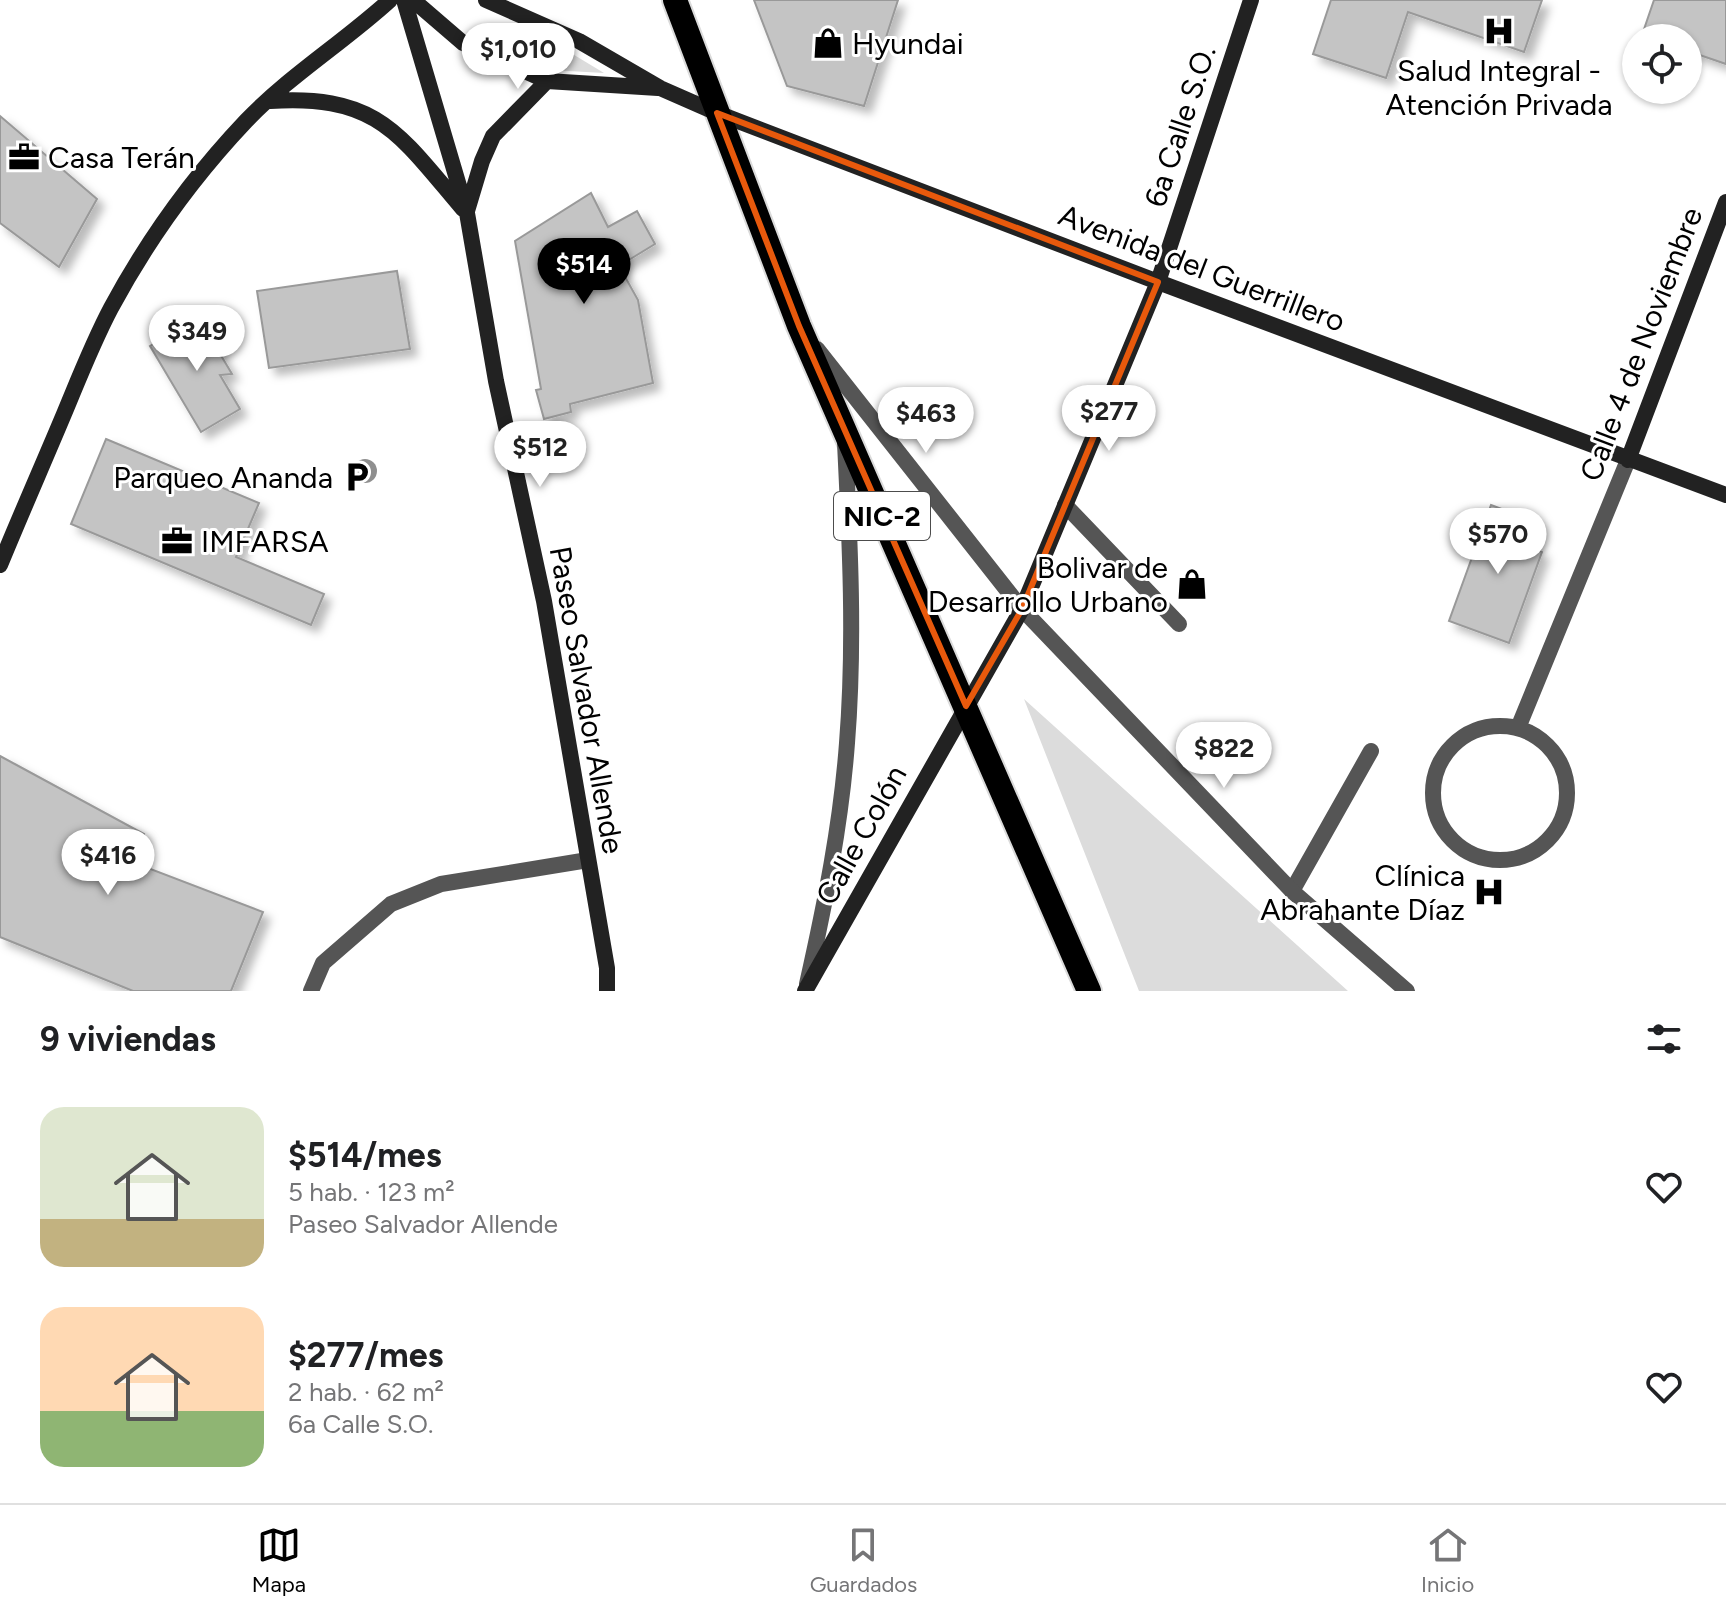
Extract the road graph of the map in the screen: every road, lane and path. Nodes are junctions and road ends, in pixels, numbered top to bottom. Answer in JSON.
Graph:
{"nodes":[{"id":1,"x":390,"y":0,"type":"edge"},
{"id":2,"x":404,"y":0,"type":"edge"},
{"id":3,"x":413,"y":0,"type":"edge"},
{"id":4,"x":486,"y":0,"type":"edge"},
{"id":5,"x":675,"y":0,"type":"edge"},
{"id":6,"x":1251,"y":0,"type":"edge"},
{"id":7,"x":547,"y":81,"type":"junction"},
{"id":8,"x":660,"y":88,"type":"junction"},
{"id":9,"x":270,"y":101,"type":"junction"},
{"id":10,"x":717,"y":113,"type":"junction"},
{"id":11,"x":1726,"y":202,"type":"edge"},
{"id":12,"x":467,"y":213,"type":"junction"},
{"id":13,"x":1158,"y":282,"type":"junction"},
{"id":14,"x":799,"y":326,"type":"junction"},
{"id":15,"x":845,"y":433,"type":"junction"},
{"id":16,"x":1628,"y":460,"type":"junction"},
{"id":17,"x":1726,"y":495,"type":"edge"},
{"id":18,"x":1065,"y":505,"type":"junction"},
{"id":19,"x":0,"y":565,"type":"edge"},
{"id":20,"x":1022,"y":609,"type":"junction"},
{"id":21,"x":1179,"y":624,"type":"dead end"},
{"id":22,"x":966,"y":706,"type":"junction"},
{"id":23,"x":1518,"y":728,"type":"junction"},
{"id":24,"x":1371,"y":751,"type":"dead end"},
{"id":25,"x":588,"y":860,"type":"junction"},
{"id":26,"x":1292,"y":891,"type":"junction"},
{"id":27,"x":311,"y":991,"type":"edge"},
{"id":28,"x":607,"y":991,"type":"edge"},
{"id":29,"x":805,"y":991,"type":"edge"},
{"id":30,"x":1089,"y":991,"type":"edge"},
{"id":31,"x":1407,"y":991,"type":"edge"}],
"edges":[{"from":1,"to":9,"type":"street"},
{"from":2,"to":12,"type":"street","name":"Paseo Salvador Allende"},
{"from":3,"to":7,"type":"street","name":"Avenida del Guerrillero"},
{"from":4,"to":8,"type":"street","name":"Avenida del Guerrillero"},
{"from":5,"to":10,"type":"highway","number":"NIC-2"},
{"from":6,"to":13,"type":"street","name":"6a Calle S.O."},
{"from":7,"to":8,"type":"street","name":"Avenida del Guerrillero"},
{"from":7,"to":12,"type":"street"},
{"from":8,"to":10,"type":"street","name":"Avenida del Guerrillero"},
{"from":9,"to":12,"type":"street"},
{"from":9,"to":19,"type":"street"},
{"from":10,"to":13,"type":"street","name":"Avenida del Guerrillero"},
{"from":10,"to":14,"type":"highway","number":"NIC-2"},
{"from":11,"to":16,"type":"street","name":"Calle 4 de Noviembre"},
{"from":12,"to":25,"type":"street","name":"Paseo Salvador Allende"},
{"from":13,"to":16,"type":"street","name":"Avenida del Guerrillero"},
{"from":13,"to":18,"type":"street","name":"6a Calle S.O."},
{"from":14,"to":15,"type":"highway","number":"NIC-2"},
{"from":14,"to":20,"type":"street"},
{"from":15,"to":22,"type":"highway","number":"NIC-2"},
{"from":15,"to":29,"type":"street"},
{"from":16,"to":17,"type":"street","name":"Avenida del Guerrillero"},
{"from":16,"to":23,"type":"street","name":"Calle 4 de Noviembre"},
{"from":18,"to":20,"type":"street","name":"6a Calle S.O."},
{"from":18,"to":21,"type":"street"},
{"from":20,"to":22,"type":"street","name":"6a Calle S.O."},
{"from":20,"to":26,"type":"street"},
{"from":22,"to":29,"type":"street","name":"Calle Colón"},
{"from":22,"to":30,"type":"highway","number":"NIC-2"},
{"from":23,"to":23,"type":"street"},
{"from":24,"to":26,"type":"street"},
{"from":25,"to":27,"type":"street"},
{"from":25,"to":28,"type":"street","name":"Paseo Salvador Allende"},
{"from":26,"to":31,"type":"street"}]}
